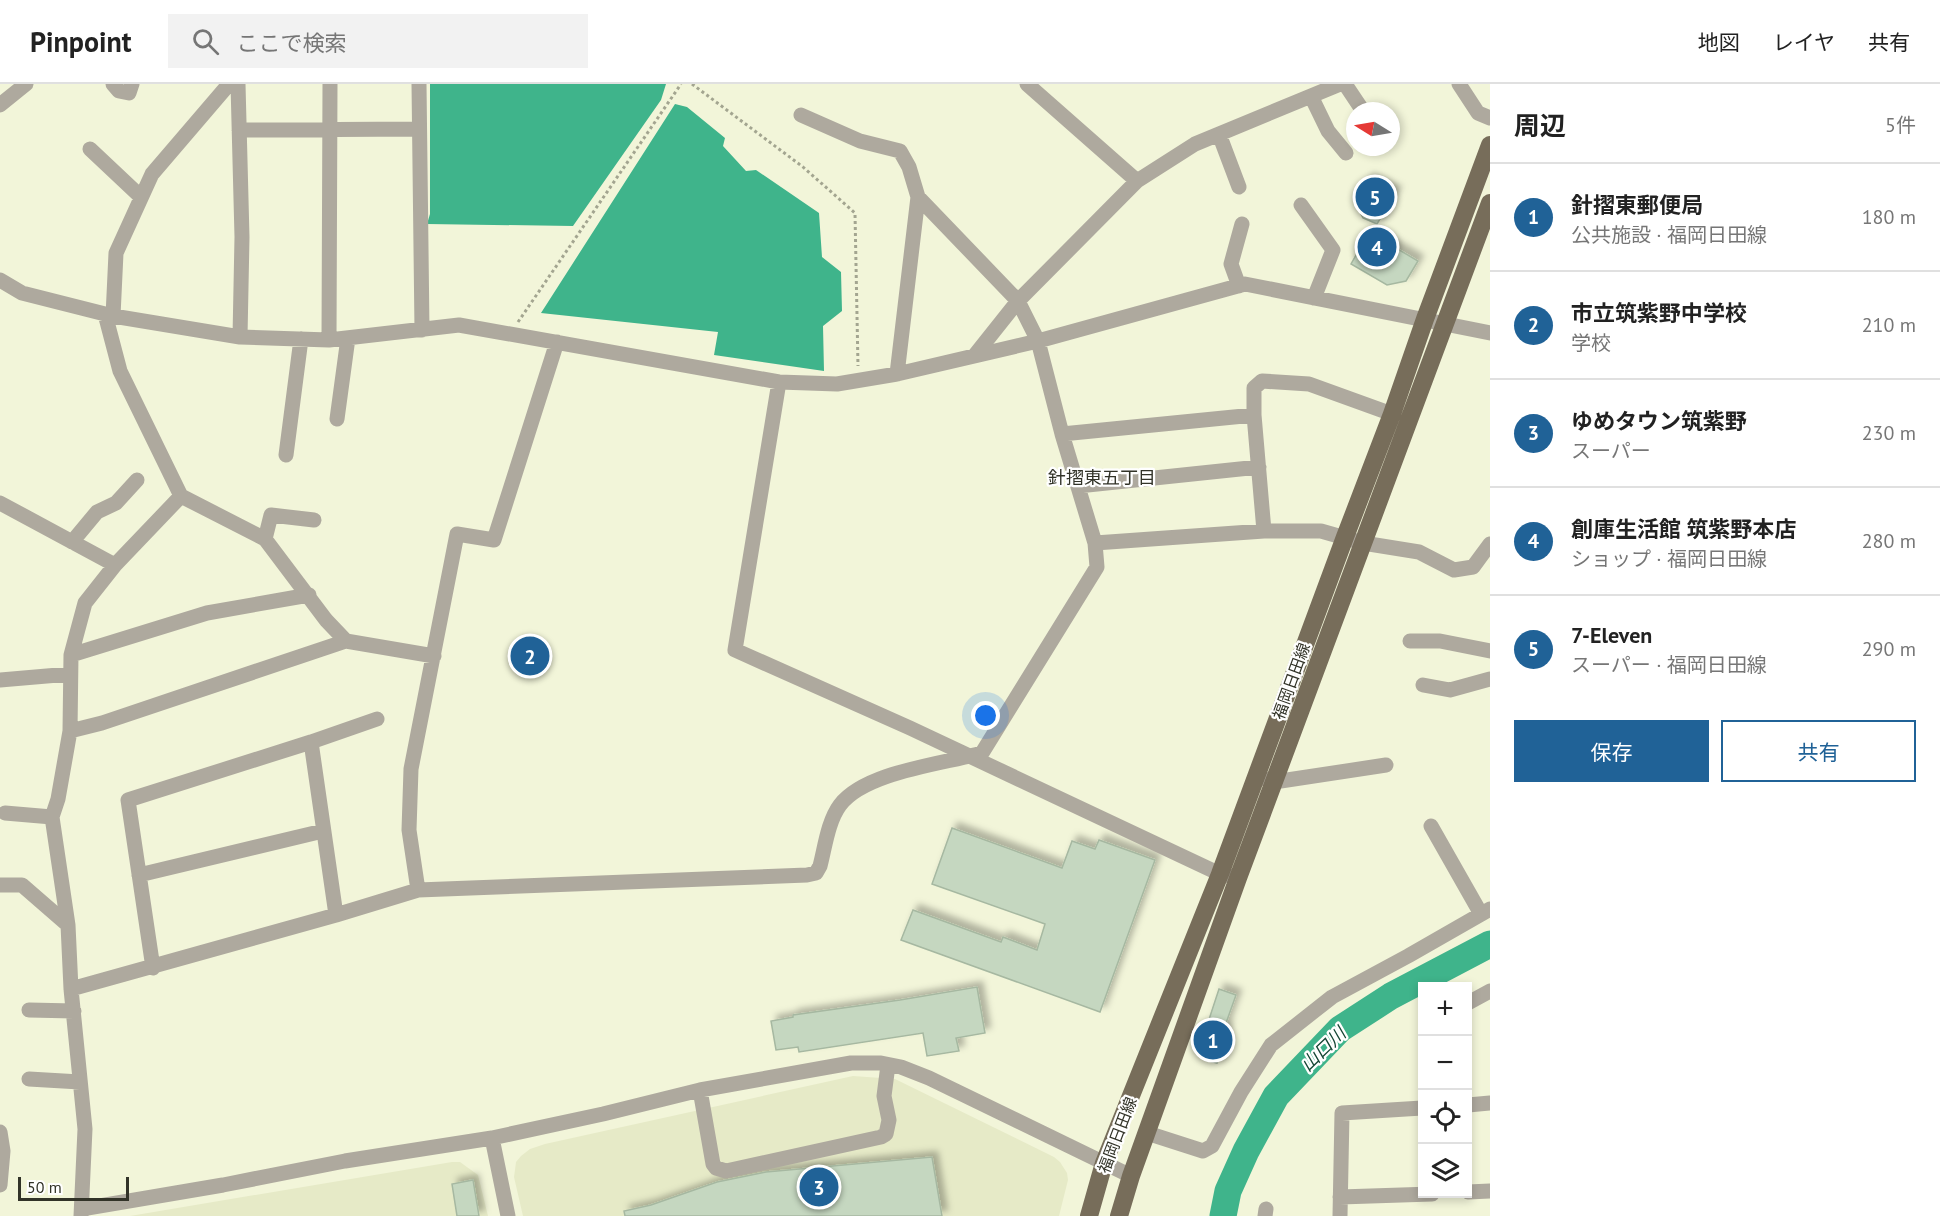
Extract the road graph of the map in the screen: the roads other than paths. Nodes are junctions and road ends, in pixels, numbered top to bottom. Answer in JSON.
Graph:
{"nodes":[{"id":1,"x":26,"y":84,"type":"edge"},
{"id":2,"x":113,"y":84,"type":"edge"},
{"id":3,"x":132,"y":84,"type":"edge"},
{"id":4,"x":229,"y":84,"type":"edge"},
{"id":5,"x":237,"y":84,"type":"edge"},
{"id":6,"x":330,"y":84,"type":"edge"},
{"id":7,"x":419,"y":84,"type":"edge"},
{"id":8,"x":1027,"y":84,"type":"edge"},
{"id":9,"x":1340,"y":84,"type":"edge"},
{"id":10,"x":1345,"y":84,"type":"edge"},
{"id":11,"x":1459,"y":84,"type":"edge"},
{"id":12,"x":1311,"y":96,"type":"junction"},
{"id":13,"x":1357,"y":102,"type":"edge"},
{"id":14,"x":0,"y":105,"type":"edge"},
{"id":15,"x":801,"y":115,"type":"dead end"},
{"id":16,"x":1490,"y":118,"type":"edge"},
{"id":17,"x":419,"y":129,"type":"junction"},
{"id":18,"x":239,"y":130,"type":"junction"},
{"id":19,"x":330,"y":131,"type":"junction"},
{"id":20,"x":1219,"y":134,"type":"junction"},
{"id":21,"x":1490,"y":145,"type":"edge"},
{"id":22,"x":90,"y":149,"type":"dead end"},
{"id":23,"x":1346,"y":153,"type":"dead end"},
{"id":24,"x":1137,"y":181,"type":"junction"},
{"id":25,"x":1239,"y":187,"type":"dead end"},
{"id":26,"x":141,"y":197,"type":"junction"},
{"id":27,"x":918,"y":197,"type":"junction"},
{"id":28,"x":1301,"y":205,"type":"dead end"},
{"id":29,"x":1489,"y":210,"type":"edge"},
{"id":30,"x":1242,"y":224,"type":"dead end"},
{"id":31,"x":0,"y":280,"type":"edge"},
{"id":32,"x":1239,"y":286,"type":"junction"},
{"id":33,"x":1314,"y":298,"type":"junction"},
{"id":34,"x":1018,"y":301,"type":"junction"},
{"id":35,"x":109,"y":315,"type":"junction"},
{"id":36,"x":1425,"y":319,"type":"junction"},
{"id":37,"x":1444,"y":323,"type":"junction"},
{"id":38,"x":422,"y":330,"type":"junction"},
{"id":39,"x":1490,"y":333,"type":"edge"},
{"id":40,"x":240,"y":337,"type":"junction"},
{"id":41,"x":348,"y":338,"type":"junction"},
{"id":42,"x":301,"y":339,"type":"junction"},
{"id":43,"x":329,"y":340,"type":"junction"},
{"id":44,"x":556,"y":342,"type":"junction"},
{"id":45,"x":1038,"y":342,"type":"junction"},
{"id":46,"x":975,"y":355,"type":"junction"},
{"id":47,"x":897,"y":374,"type":"junction"},
{"id":48,"x":779,"y":382,"type":"junction"},
{"id":49,"x":1392,"y":414,"type":"junction"},
{"id":50,"x":1254,"y":415,"type":"junction"},
{"id":51,"x":337,"y":420,"type":"dead end"},
{"id":52,"x":1062,"y":434,"type":"junction"},
{"id":53,"x":286,"y":455,"type":"dead end"},
{"id":54,"x":1259,"y":467,"type":"junction"},
{"id":55,"x":136,"y":480,"type":"dead end"},
{"id":56,"x":1078,"y":486,"type":"junction"},
{"id":57,"x":181,"y":496,"type":"junction"},
{"id":58,"x":0,"y":503,"type":"edge"},
{"id":59,"x":314,"y":520,"type":"dead end"},
{"id":60,"x":1264,"y":531,"type":"junction"},
{"id":61,"x":1345,"y":537,"type":"junction"},
{"id":62,"x":265,"y":539,"type":"junction"},
{"id":63,"x":72,"y":542,"type":"junction"},
{"id":64,"x":1095,"y":543,"type":"junction"},
{"id":65,"x":1363,"y":543,"type":"junction"},
{"id":66,"x":1490,"y":544,"type":"edge"},
{"id":67,"x":115,"y":565,"type":"junction"},
{"id":68,"x":309,"y":595,"type":"junction"},
{"id":69,"x":346,"y":641,"type":"junction"},
{"id":70,"x":1410,"y":642,"type":"dead end"},
{"id":71,"x":1490,"y":651,"type":"edge"},
{"id":72,"x":71,"y":655,"type":"junction"},
{"id":73,"x":434,"y":656,"type":"junction"},
{"id":74,"x":70,"y":674,"type":"junction"},
{"id":75,"x":1490,"y":679,"type":"edge"},
{"id":76,"x":0,"y":680,"type":"edge"},
{"id":77,"x":1423,"y":686,"type":"dead end"},
{"id":78,"x":377,"y":719,"type":"dead end"},
{"id":79,"x":70,"y":731,"type":"junction"},
{"id":80,"x":311,"y":742,"type":"junction"},
{"id":81,"x":969,"y":756,"type":"junction"},
{"id":82,"x":1386,"y":765,"type":"dead end"},
{"id":83,"x":1256,"y":776,"type":"junction"},
{"id":84,"x":1274,"y":782,"type":"junction"},
{"id":85,"x":5,"y":813,"type":"dead end"},
{"id":86,"x":52,"y":817,"type":"junction"},
{"id":87,"x":1431,"y":826,"type":"dead end"},
{"id":88,"x":323,"y":831,"type":"junction"},
{"id":89,"x":1220,"y":874,"type":"junction"},
{"id":90,"x":139,"y":875,"type":"junction"},
{"id":91,"x":1238,"y":879,"type":"junction"},
{"id":92,"x":0,"y":885,"type":"edge"},
{"id":93,"x":418,"y":890,"type":"junction"},
{"id":94,"x":1485,"y":912,"type":"edge"},
{"id":95,"x":336,"y":915,"type":"junction"},
{"id":96,"x":68,"y":925,"type":"junction"},
{"id":97,"x":153,"y":968,"type":"junction"},
{"id":98,"x":71,"y":989,"type":"junction"},
{"id":99,"x":1490,"y":991,"type":"edge"},
{"id":100,"x":1472,"y":1000,"type":"edge"},
{"id":101,"x":29,"y":1011,"type":"dead end"},
{"id":102,"x":74,"y":1011,"type":"junction"},
{"id":103,"x":888,"y":1065,"type":"junction"},
{"id":104,"x":29,"y":1079,"type":"dead end"},
{"id":105,"x":80,"y":1082,"type":"junction"},
{"id":106,"x":699,"y":1090,"type":"junction"},
{"id":107,"x":1490,"y":1103,"type":"edge"},
{"id":108,"x":1472,"y":1105,"type":"edge"},
{"id":109,"x":1418,"y":1108,"type":"edge"},
{"id":110,"x":0,"y":1132,"type":"edge"},
{"id":111,"x":1148,"y":1133,"type":"junction"},
{"id":112,"x":492,"y":1138,"type":"junction"},
{"id":113,"x":1104,"y":1163,"type":"junction"},
{"id":114,"x":1131,"y":1176,"type":"junction"},
{"id":115,"x":0,"y":1185,"type":"edge"},
{"id":116,"x":1490,"y":1191,"type":"edge"},
{"id":117,"x":1472,"y":1192,"type":"edge"},
{"id":118,"x":1418,"y":1194,"type":"edge"},
{"id":119,"x":1340,"y":1197,"type":"junction"},
{"id":120,"x":82,"y":1213,"type":"edge"},
{"id":121,"x":508,"y":1216,"type":"edge"},
{"id":122,"x":1089,"y":1216,"type":"edge"},
{"id":123,"x":1119,"y":1216,"type":"edge"},
{"id":124,"x":1340,"y":1216,"type":"edge"}],
"edges":[{"from":1,"to":14,"type":"street"},
{"from":2,"to":3,"type":"street"},
{"from":4,"to":26,"type":"street"},
{"from":5,"to":18,"type":"street"},
{"from":6,"to":19,"type":"street"},
{"from":7,"to":17,"type":"street"},
{"from":8,"to":24,"type":"street"},
{"from":9,"to":12,"type":"street"},
{"from":10,"to":13,"type":"street"},
{"from":11,"to":16,"type":"street"},
{"from":12,"to":20,"type":"street"},
{"from":12,"to":23,"type":"street"},
{"from":15,"to":27,"type":"street"},
{"from":17,"to":19,"type":"street"},
{"from":17,"to":38,"type":"street"},
{"from":18,"to":19,"type":"street"},
{"from":18,"to":40,"type":"street"},
{"from":19,"to":43,"type":"street"},
{"from":20,"to":24,"type":"street"},
{"from":20,"to":25,"type":"street"},
{"from":21,"to":36,"type":"main road","name":"福岡日田線"},
{"from":22,"to":26,"type":"street"},
{"from":24,"to":34,"type":"street"},
{"from":26,"to":35,"type":"street"},
{"from":27,"to":34,"type":"street"},
{"from":27,"to":47,"type":"street"},
{"from":28,"to":33,"type":"street"},
{"from":29,"to":37,"type":"main road","name":"福岡日田線"},
{"from":30,"to":32,"type":"street"},
{"from":31,"to":35,"type":"street"},
{"from":32,"to":33,"type":"street"},
{"from":32,"to":45,"type":"street"},
{"from":33,"to":36,"type":"street"},
{"from":34,"to":45,"type":"street"},
{"from":34,"to":46,"type":"street"},
{"from":35,"to":40,"type":"street"},
{"from":35,"to":57,"type":"street"},
{"from":36,"to":37,"type":"street"},
{"from":36,"to":49,"type":"main road","name":"福岡日田線"},
{"from":37,"to":39,"type":"street"},
{"from":37,"to":65,"type":"main road","name":"福岡日田線"},
{"from":38,"to":41,"type":"street"},
{"from":38,"to":44,"type":"street"},
{"from":40,"to":42,"type":"street"},
{"from":41,"to":43,"type":"street"},
{"from":41,"to":51,"type":"street"},
{"from":42,"to":43,"type":"street"},
{"from":42,"to":53,"type":"street"},
{"from":44,"to":48,"type":"street"},
{"from":44,"to":73,"type":"street"},
{"from":45,"to":46,"type":"street"},
{"from":45,"to":52,"type":"street"},
{"from":46,"to":47,"type":"street"},
{"from":47,"to":48,"type":"street"},
{"from":48,"to":81,"type":"street"},
{"from":49,"to":50,"type":"street"},
{"from":49,"to":61,"type":"main road","name":"福岡日田線"},
{"from":50,"to":52,"type":"street"},
{"from":50,"to":54,"type":"street"},
{"from":52,"to":56,"type":"street"},
{"from":54,"to":56,"type":"street"},
{"from":54,"to":60,"type":"street"},
{"from":55,"to":63,"type":"street"},
{"from":56,"to":64,"type":"street"},
{"from":57,"to":62,"type":"street"},
{"from":57,"to":67,"type":"street"},
{"from":58,"to":63,"type":"street"},
{"from":59,"to":62,"type":"street"},
{"from":60,"to":61,"type":"street"},
{"from":60,"to":64,"type":"street"},
{"from":61,"to":65,"type":"street"},
{"from":61,"to":83,"type":"main road","name":"福岡日田線"},
{"from":62,"to":68,"type":"street"},
{"from":63,"to":67,"type":"street"},
{"from":64,"to":81,"type":"street"},
{"from":65,"to":66,"type":"street"},
{"from":65,"to":84,"type":"main road","name":"福岡日田線"},
{"from":67,"to":72,"type":"street"},
{"from":68,"to":69,"type":"street"},
{"from":68,"to":72,"type":"street"},
{"from":69,"to":73,"type":"street"},
{"from":69,"to":79,"type":"street"},
{"from":70,"to":71,"type":"street"},
{"from":72,"to":74,"type":"street"},
{"from":73,"to":93,"type":"street"},
{"from":74,"to":76,"type":"street"},
{"from":74,"to":79,"type":"street"},
{"from":75,"to":77,"type":"street"},
{"from":78,"to":80,"type":"street"},
{"from":79,"to":86,"type":"street"},
{"from":80,"to":88,"type":"street"},
{"from":80,"to":90,"type":"street"},
{"from":81,"to":89,"type":"street"},
{"from":81,"to":93,"type":"street"},
{"from":82,"to":84,"type":"street"},
{"from":83,"to":84,"type":"street"},
{"from":83,"to":89,"type":"main road","name":"福岡日田線"},
{"from":84,"to":91,"type":"main road","name":"福岡日田線"},
{"from":85,"to":86,"type":"street"},
{"from":86,"to":96,"type":"street"},
{"from":87,"to":94,"type":"street"},
{"from":88,"to":90,"type":"street"},
{"from":88,"to":95,"type":"street"},
{"from":89,"to":91,"type":"street"},
{"from":89,"to":113,"type":"main road","name":"福岡日田線"},
{"from":90,"to":97,"type":"street"},
{"from":91,"to":111,"type":"main road","name":"福岡日田線"},
{"from":92,"to":96,"type":"street"},
{"from":93,"to":95,"type":"street"},
{"from":94,"to":111,"type":"street"},
{"from":95,"to":97,"type":"street"},
{"from":96,"to":98,"type":"street"},
{"from":97,"to":98,"type":"street"},
{"from":98,"to":102,"type":"street"},
{"from":99,"to":100,"type":"street"},
{"from":101,"to":102,"type":"street"},
{"from":102,"to":105,"type":"street"},
{"from":103,"to":106,"type":"street"},
{"from":103,"to":106,"type":"street"},
{"from":103,"to":113,"type":"street"},
{"from":104,"to":105,"type":"street"},
{"from":105,"to":120,"type":"street"},
{"from":106,"to":112,"type":"street"},
{"from":107,"to":108,"type":"street"},
{"from":109,"to":119,"type":"street"},
{"from":110,"to":115,"type":"street"},
{"from":111,"to":114,"type":"main road","name":"福岡日田線"},
{"from":112,"to":120,"type":"street"},
{"from":112,"to":121,"type":"street"},
{"from":113,"to":114,"type":"street"},
{"from":113,"to":122,"type":"main road","name":"福岡日田線"},
{"from":114,"to":123,"type":"main road","name":"福岡日田線"},
{"from":116,"to":117,"type":"street"},
{"from":118,"to":119,"type":"street"},
{"from":119,"to":124,"type":"street"}]}
